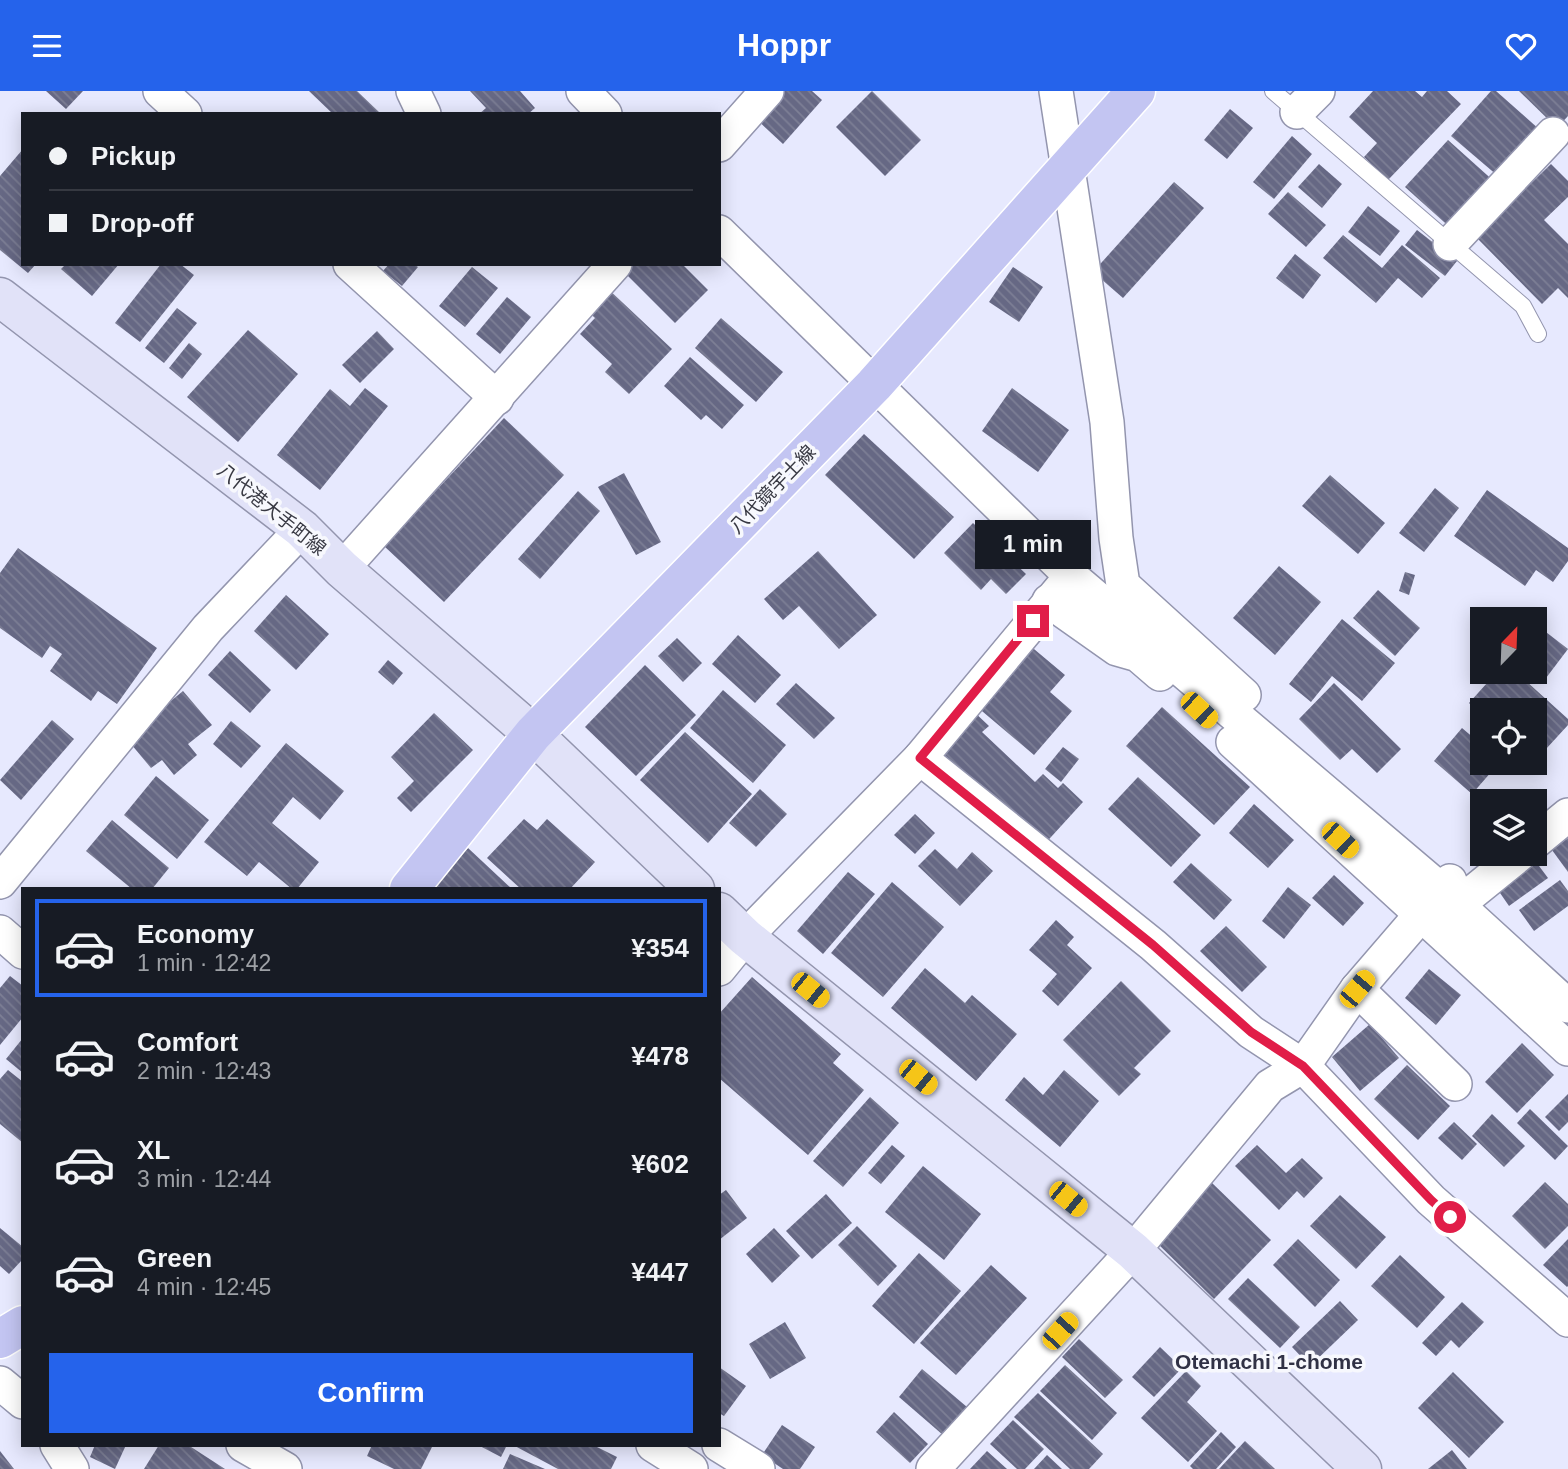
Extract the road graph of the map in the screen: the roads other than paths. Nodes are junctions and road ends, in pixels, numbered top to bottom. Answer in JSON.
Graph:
{"nodes":[{"id":1,"x":160,"y":91,"type":"edge"},
{"id":2,"x":413,"y":91,"type":"edge"},
{"id":3,"x":583,"y":91,"type":"edge"},
{"id":4,"x":767,"y":91,"type":"edge"},
{"id":5,"x":1056,"y":91,"type":"edge"},
{"id":6,"x":1136,"y":91,"type":"edge"},
{"id":7,"x":1296,"y":98,"type":"edge"},
{"id":8,"x":183,"y":112,"type":"edge"},
{"id":9,"x":423,"y":112,"type":"edge"},
{"id":10,"x":603,"y":112,"type":"edge"},
{"id":11,"x":1553,"y":134,"type":"dead end"},
{"id":12,"x":721,"y":143,"type":"edge"},
{"id":13,"x":1067,"y":168,"type":"junction"},
{"id":14,"x":721,"y":234,"type":"edge"},
{"id":15,"x":1450,"y":244,"type":"junction"},
{"id":16,"x":352,"y":266,"type":"edge"},
{"id":17,"x":613,"y":266,"type":"edge"},
{"id":18,"x":0,"y":297,"type":"edge"},
{"id":19,"x":1538,"y":334,"type":"dead end"},
{"id":20,"x":874,"y":385,"type":"junction"},
{"id":21,"x":496,"y":398,"type":"junction"},
{"id":22,"x":302,"y":529,"type":"junction"},
{"id":23,"x":342,"y":569,"type":"junction"},
{"id":24,"x":1072,"y":577,"type":"junction"},
{"id":25,"x":1049,"y":601,"type":"junction"},
{"id":26,"x":533,"y":734,"type":"junction"},
{"id":27,"x":920,"y":758,"type":"junction"},
{"id":28,"x":1568,"y":815,"type":"edge"},
{"id":29,"x":1547,"y":832,"type":"edge"},
{"id":30,"x":1498,"y":866,"type":"edge"},
{"id":31,"x":0,"y":882,"type":"edge"},
{"id":32,"x":411,"y":887,"type":"edge"},
{"id":33,"x":693,"y":887,"type":"edge"},
{"id":34,"x":1445,"y":895,"type":"junction"},
{"id":35,"x":732,"y":925,"type":"edge"},
{"id":36,"x":0,"y":932,"type":"edge"},
{"id":37,"x":21,"y":949,"type":"edge"},
{"id":38,"x":721,"y":962,"type":"edge"},
{"id":39,"x":1568,"y":988,"type":"edge"},
{"id":40,"x":1357,"y":989,"type":"junction"},
{"id":41,"x":1568,"y":1006,"type":"edge"},
{"id":42,"x":1568,"y":1049,"type":"edge"},
{"id":43,"x":1303,"y":1066,"type":"junction"},
{"id":44,"x":1455,"y":1084,"type":"dead end"},
{"id":45,"x":1133,"y":1251,"type":"junction"},
{"id":46,"x":1568,"y":1320,"type":"edge"},
{"id":47,"x":21,"y":1326,"type":"edge"},
{"id":48,"x":0,"y":1339,"type":"edge"},
{"id":49,"x":0,"y":1383,"type":"edge"},
{"id":50,"x":21,"y":1400,"type":"edge"},
{"id":51,"x":721,"y":1446,"type":"edge"},
{"id":52,"x":58,"y":1447,"type":"edge"},
{"id":53,"x":246,"y":1447,"type":"edge"},
{"id":54,"x":656,"y":1447,"type":"edge"},
{"id":55,"x":1359,"y":1468,"type":"edge"},
{"id":56,"x":72,"y":1469,"type":"edge"},
{"id":57,"x":285,"y":1469,"type":"edge"},
{"id":58,"x":691,"y":1469,"type":"edge"},
{"id":59,"x":758,"y":1469,"type":"edge"},
{"id":60,"x":933,"y":1469,"type":"edge"}],
"edges":[{"from":1,"to":8,"type":"street"},
{"from":2,"to":9,"type":"street"},
{"from":3,"to":10,"type":"street"},
{"from":4,"to":12,"type":"street"},
{"from":5,"to":13,"type":"street"},
{"from":6,"to":13,"type":"main road","name":"八代鏡宇土線"},
{"from":7,"to":15,"type":"lane"},
{"from":11,"to":15,"type":"street"},
{"from":13,"to":20,"type":"main road","name":"八代鏡宇土線"},
{"from":13,"to":34,"type":"street"},
{"from":14,"to":20,"type":"street"},
{"from":15,"to":19,"type":"lane"},
{"from":16,"to":21,"type":"street"},
{"from":17,"to":21,"type":"street"},
{"from":18,"to":22,"type":"street","name":"八代港大手町線"},
{"from":20,"to":24,"type":"street"},
{"from":20,"to":26,"type":"main road","name":"八代鏡宇土線"},
{"from":21,"to":23,"type":"street"},
{"from":22,"to":23,"type":"street","name":"八代港大手町線"},
{"from":22,"to":31,"type":"street"},
{"from":23,"to":26,"type":"street","name":"八代港大手町線"},
{"from":24,"to":25,"type":"street"},
{"from":24,"to":34,"type":"street"},
{"from":25,"to":27,"type":"street"},
{"from":25,"to":34,"type":"street"},
{"from":26,"to":32,"type":"main road","name":"八代鏡宇土線"},
{"from":26,"to":33,"type":"street","name":"八代港大手町線"},
{"from":27,"to":35,"type":"street"},
{"from":27,"to":43,"type":"street"},
{"from":28,"to":29,"type":"street"},
{"from":30,"to":34,"type":"street"},
{"from":34,"to":39,"type":"street"},
{"from":34,"to":40,"type":"street"},
{"from":34,"to":41,"type":"street"},
{"from":34,"to":42,"type":"street"},
{"from":35,"to":38,"type":"street"},
{"from":35,"to":45,"type":"street"},
{"from":36,"to":37,"type":"street"},
{"from":40,"to":43,"type":"street"},
{"from":40,"to":44,"type":"street"},
{"from":43,"to":45,"type":"street"},
{"from":43,"to":46,"type":"street"},
{"from":45,"to":55,"type":"street"},
{"from":45,"to":60,"type":"street"},
{"from":47,"to":48,"type":"main road"},
{"from":49,"to":50,"type":"street"},
{"from":51,"to":59,"type":"street"},
{"from":52,"to":56,"type":"street"},
{"from":53,"to":57,"type":"street"},
{"from":54,"to":58,"type":"street"}]}
